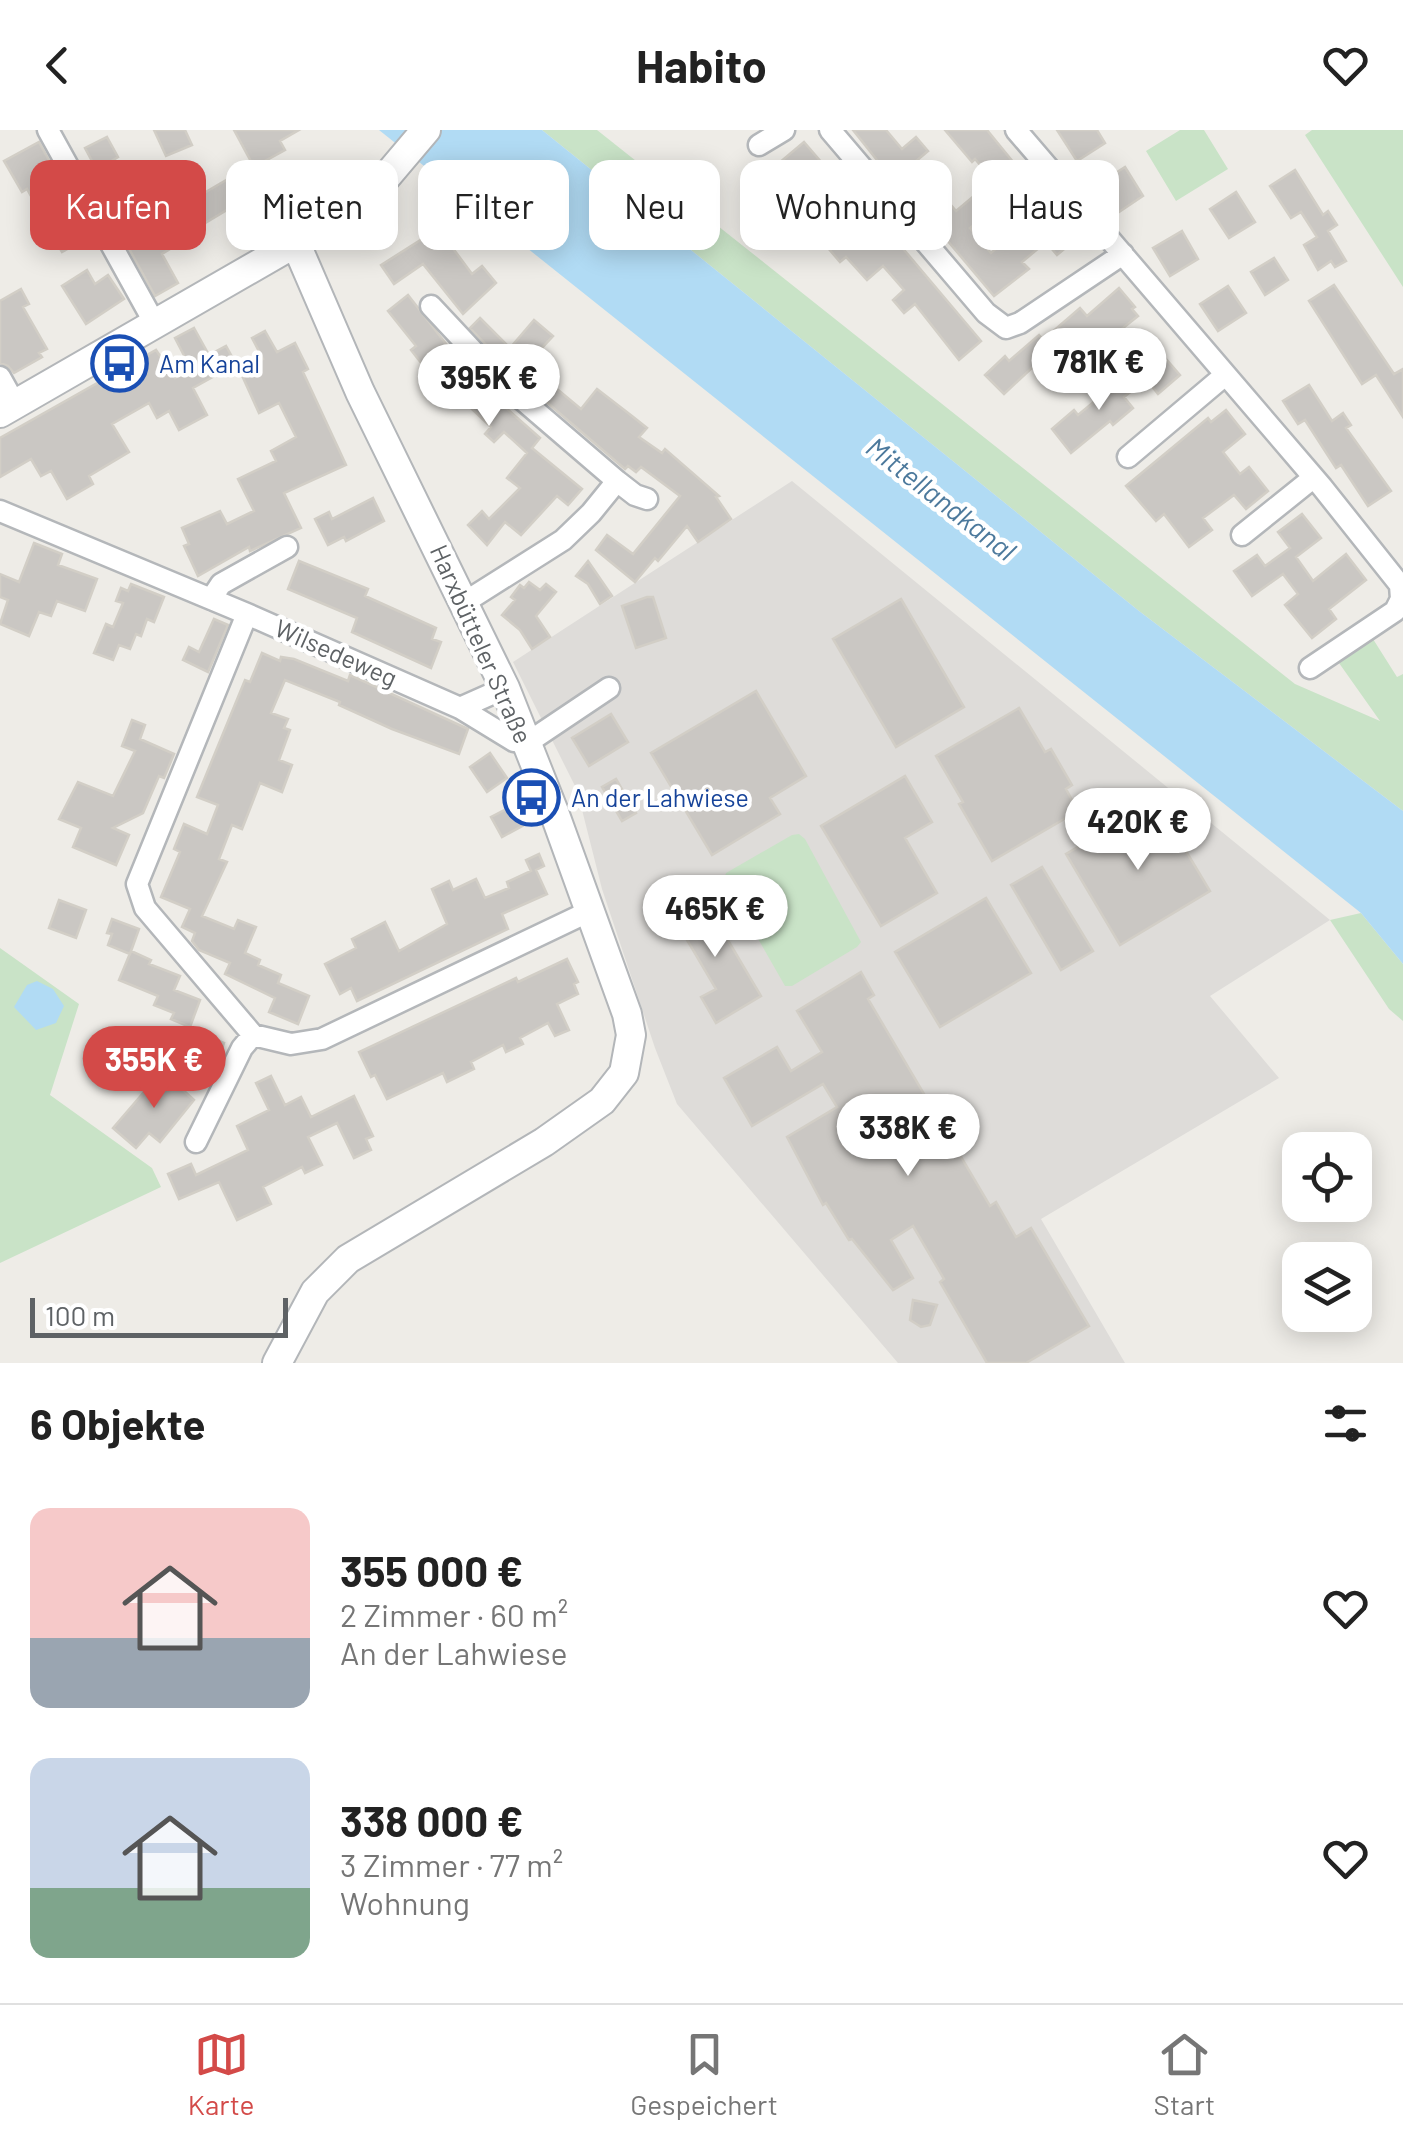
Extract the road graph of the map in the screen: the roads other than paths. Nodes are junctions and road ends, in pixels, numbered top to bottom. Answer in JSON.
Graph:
{"nodes":[{"id":1,"x":48,"y":130,"type":"edge"},
{"id":2,"x":426,"y":130,"type":"edge"},
{"id":3,"x":784,"y":130,"type":"edge"},
{"id":4,"x":830,"y":130,"type":"edge"},
{"id":5,"x":1016,"y":130,"type":"edge"},
{"id":6,"x":759,"y":146,"type":"dead end"},
{"id":7,"x":398,"y":165,"type":"edge"},
{"id":8,"x":285,"y":250,"type":"edge"},
{"id":9,"x":299,"y":250,"type":"edge"},
{"id":10,"x":1122,"y":254,"type":"junction"},
{"id":11,"x":431,"y":306,"type":"dead end"},
{"id":12,"x":155,"y":324,"type":"junction"},
{"id":13,"x":1224,"y":376,"type":"junction"},
{"id":14,"x":0,"y":377,"type":"edge"},
{"id":15,"x":8,"y":408,"type":"edge"},
{"id":16,"x":1128,"y":456,"type":"dead end"},
{"id":17,"x":1313,"y":478,"type":"junction"},
{"id":18,"x":617,"y":481,"type":"junction"},
{"id":19,"x":647,"y":499,"type":"dead end"},
{"id":20,"x":0,"y":511,"type":"edge"},
{"id":21,"x":1242,"y":535,"type":"dead end"},
{"id":22,"x":287,"y":547,"type":"dead end"},
{"id":23,"x":211,"y":599,"type":"junction"},
{"id":24,"x":465,"y":602,"type":"junction"},
{"id":25,"x":247,"y":614,"type":"junction"},
{"id":26,"x":1399,"y":617,"type":"edge"},
{"id":27,"x":1310,"y":668,"type":"dead end"},
{"id":28,"x":505,"y":688,"type":"junction"},
{"id":29,"x":608,"y":688,"type":"dead end"},
{"id":30,"x":460,"y":708,"type":"junction"},
{"id":31,"x":525,"y":742,"type":"junction"},
{"id":32,"x":590,"y":911,"type":"junction"},
{"id":33,"x":253,"y":1036,"type":"junction"},
{"id":34,"x":196,"y":1142,"type":"dead end"},
{"id":35,"x":277,"y":1363,"type":"edge"}],
"edges":[{"from":1,"to":12,"type":"street"},
{"from":2,"to":7,"type":"street"},
{"from":3,"to":6,"type":"street"},
{"from":4,"to":10,"type":"street"},
{"from":5,"to":10,"type":"street"},
{"from":8,"to":12,"type":"street"},
{"from":9,"to":24,"type":"street","name":"Harxbütteler Straße"},
{"from":10,"to":13,"type":"street"},
{"from":11,"to":18,"type":"street"},
{"from":12,"to":15,"type":"street"},
{"from":13,"to":16,"type":"street"},
{"from":13,"to":17,"type":"street"},
{"from":14,"to":15,"type":"street"},
{"from":17,"to":21,"type":"street"},
{"from":17,"to":26,"type":"street"},
{"from":18,"to":19,"type":"street"},
{"from":18,"to":24,"type":"street"},
{"from":20,"to":23,"type":"street","name":"Wilsedeweg"},
{"from":22,"to":23,"type":"street"},
{"from":23,"to":25,"type":"street","name":"Wilsedeweg"},
{"from":24,"to":28,"type":"street","name":"Harxbütteler Straße"},
{"from":25,"to":30,"type":"street","name":"Wilsedeweg"},
{"from":25,"to":33,"type":"street"},
{"from":26,"to":27,"type":"street"},
{"from":28,"to":30,"type":"street"},
{"from":28,"to":31,"type":"street","name":"Harxbütteler Straße"},
{"from":29,"to":31,"type":"street"},
{"from":30,"to":31,"type":"street","name":"Wilsedeweg"},
{"from":31,"to":32,"type":"street","name":"Harxbütteler Straße"},
{"from":32,"to":33,"type":"street"},
{"from":32,"to":35,"type":"street","name":"Harxbütteler Straße"},
{"from":33,"to":34,"type":"street"}]}
